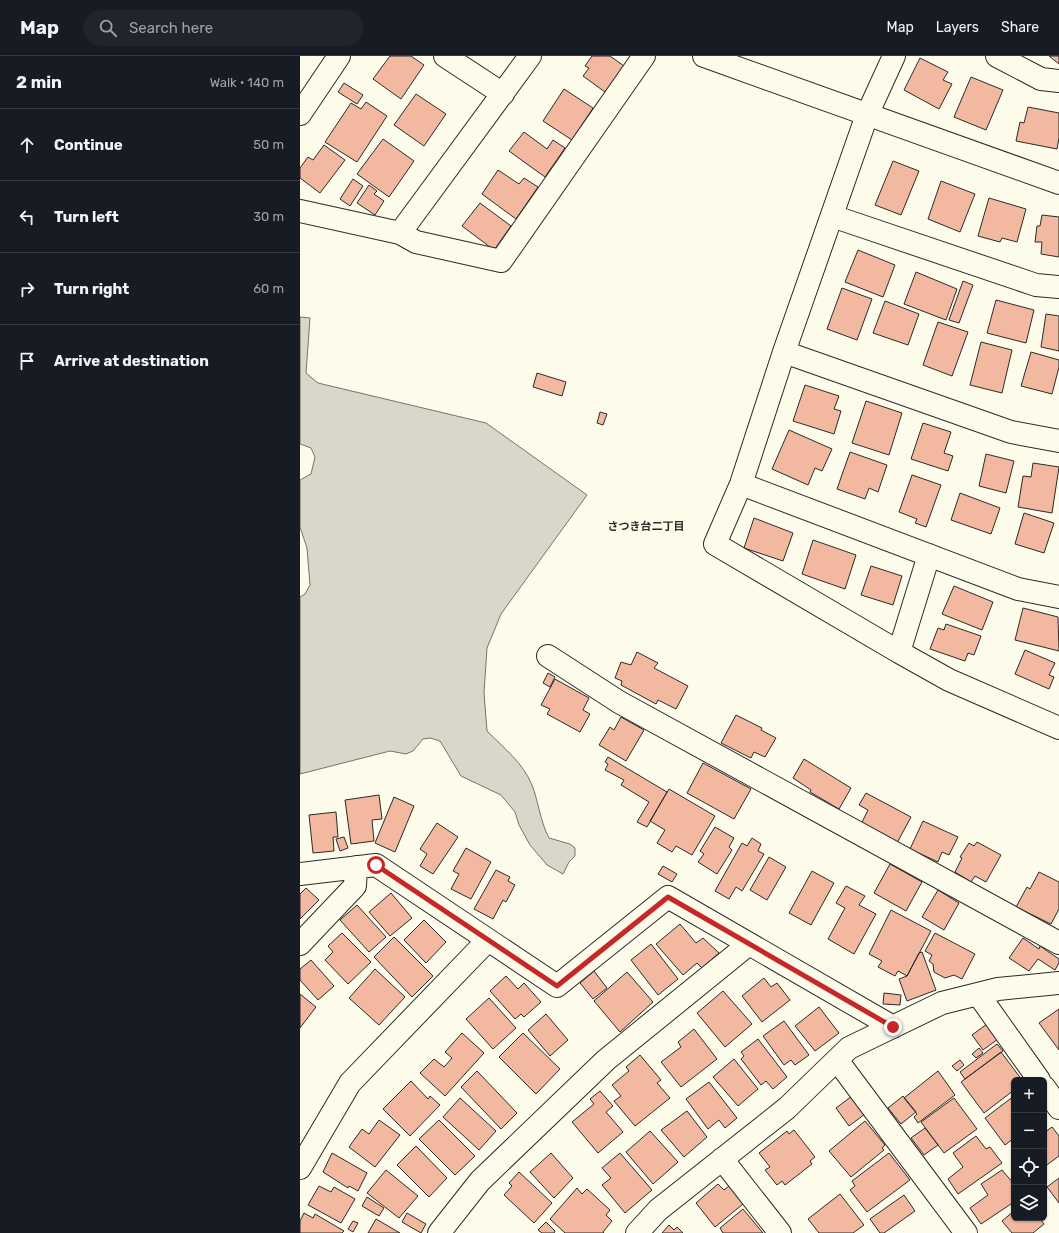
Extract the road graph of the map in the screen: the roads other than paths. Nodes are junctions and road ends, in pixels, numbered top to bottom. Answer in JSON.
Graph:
{"nodes":[{"id":1,"x":339,"y":56,"type":"edge"},
{"id":2,"x":445,"y":56,"type":"edge"},
{"id":3,"x":530,"y":56,"type":"edge"},
{"id":4,"x":644,"y":56,"type":"edge"},
{"id":5,"x":704,"y":56,"type":"edge"},
{"id":6,"x":894,"y":56,"type":"edge"},
{"id":7,"x":997,"y":56,"type":"edge"},
{"id":8,"x":1059,"y":81,"type":"edge"},
{"id":9,"x":503,"y":94,"type":"junction"},
{"id":10,"x":300,"y":114,"type":"edge"},
{"id":11,"x":867,"y":115,"type":"junction"},
{"id":12,"x":1059,"y":184,"type":"edge"},
{"id":13,"x":300,"y":211,"type":"edge"},
{"id":14,"x":832,"y":216,"type":"junction"},
{"id":15,"x":400,"y":233,"type":"junction"},
{"id":16,"x":1059,"y":287,"type":"edge"},
{"id":17,"x":784,"y":352,"type":"junction"},
{"id":18,"x":1059,"y":441,"type":"edge"},
{"id":19,"x":741,"y":484,"type":"junction"},
{"id":20,"x":930,"y":555,"type":"junction"},
{"id":21,"x":1059,"y":597,"type":"edge"},
{"id":22,"x":899,"y":652,"type":"junction"},
{"id":23,"x":548,"y":656,"type":"dead end"},
{"id":24,"x":1059,"y":728,"type":"edge"},
{"id":25,"x":356,"y":867,"type":"junction"},
{"id":26,"x":300,"y":874,"type":"edge"},
{"id":27,"x":488,"y":940,"type":"junction"},
{"id":28,"x":1059,"y":943,"type":"edge"},
{"id":29,"x":300,"y":944,"type":"edge"},
{"id":30,"x":749,"y":944,"type":"junction"},
{"id":31,"x":1059,"y":983,"type":"edge"},
{"id":32,"x":978,"y":994,"type":"junction"},
{"id":33,"x":893,"y":1027,"type":"junction"},
{"id":34,"x":837,"y":1060,"type":"junction"},
{"id":35,"x":1037,"y":1077,"type":"edge"},
{"id":36,"x":1047,"y":1091,"type":"edge"},
{"id":37,"x":1059,"y":1108,"type":"edge"},
{"id":38,"x":722,"y":1159,"type":"junction"},
{"id":39,"x":300,"y":1168,"type":"edge"},
{"id":40,"x":439,"y":1233,"type":"edge"},
{"id":41,"x":637,"y":1233,"type":"edge"},
{"id":42,"x":780,"y":1233,"type":"edge"},
{"id":43,"x":966,"y":1233,"type":"edge"}],
"edges":[{"from":1,"to":10,"type":"street"},
{"from":2,"to":9,"type":"street"},
{"from":3,"to":9,"type":"street"},
{"from":4,"to":15,"type":"street"},
{"from":5,"to":11,"type":"street"},
{"from":6,"to":11,"type":"street"},
{"from":7,"to":8,"type":"street"},
{"from":9,"to":15,"type":"street"},
{"from":11,"to":12,"type":"street"},
{"from":11,"to":14,"type":"street"},
{"from":13,"to":15,"type":"street"},
{"from":14,"to":16,"type":"street"},
{"from":14,"to":17,"type":"street"},
{"from":17,"to":18,"type":"street"},
{"from":17,"to":19,"type":"street"},
{"from":19,"to":20,"type":"street"},
{"from":19,"to":22,"type":"street"},
{"from":20,"to":21,"type":"street"},
{"from":20,"to":22,"type":"street"},
{"from":22,"to":24,"type":"street"},
{"from":23,"to":28,"type":"street"},
{"from":25,"to":26,"type":"street"},
{"from":25,"to":27,"type":"street"},
{"from":25,"to":29,"type":"street"},
{"from":27,"to":30,"type":"street"},
{"from":27,"to":39,"type":"street"},
{"from":30,"to":33,"type":"street"},
{"from":30,"to":40,"type":"street"},
{"from":31,"to":32,"type":"street"},
{"from":32,"to":33,"type":"street"},
{"from":32,"to":35,"type":"street"},
{"from":33,"to":34,"type":"street"},
{"from":34,"to":38,"type":"street"},
{"from":34,"to":43,"type":"street"},
{"from":36,"to":37,"type":"street"},
{"from":38,"to":41,"type":"street"},
{"from":38,"to":42,"type":"street"}]}
